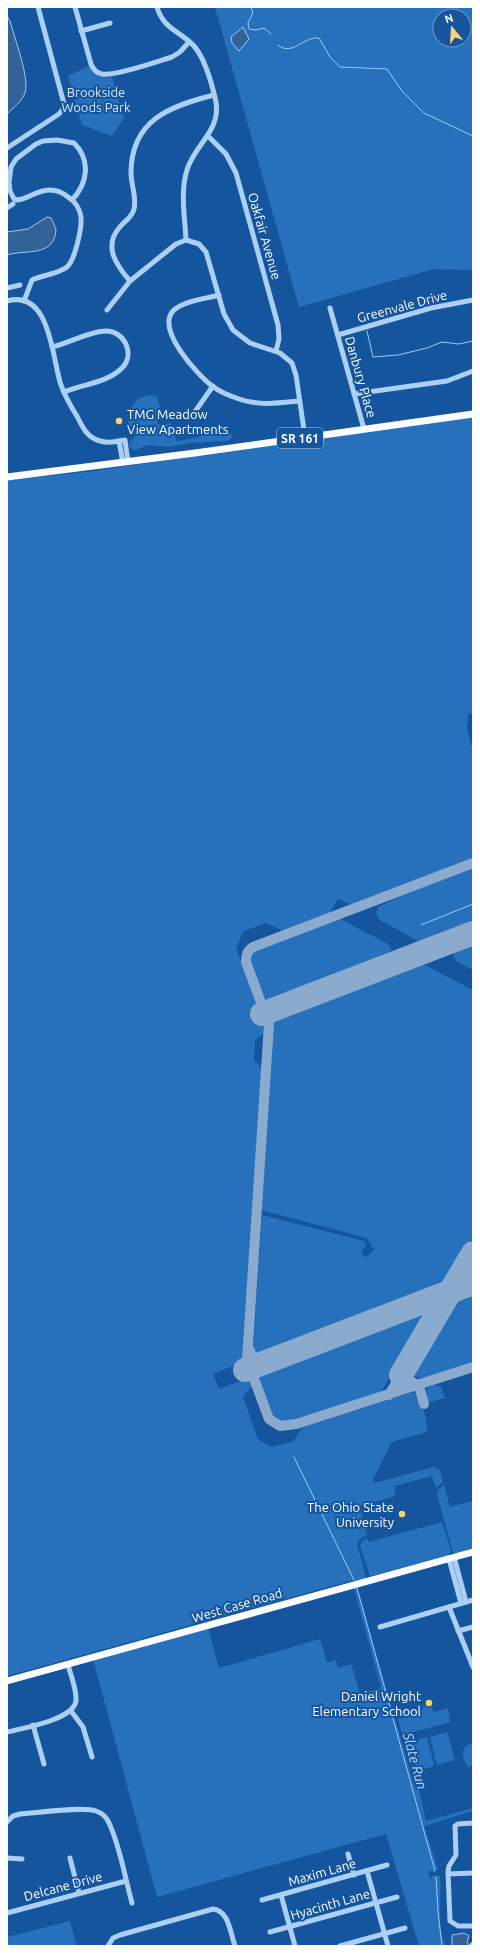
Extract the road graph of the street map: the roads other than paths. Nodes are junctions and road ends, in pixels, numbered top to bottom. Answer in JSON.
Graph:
{"nodes":[{"id":1,"x":38,"y":7,"type":"edge"},
{"id":2,"x":75,"y":7,"type":"edge"},
{"id":3,"x":157,"y":7,"type":"edge"},
{"id":4,"x":110,"y":23,"type":"dead end"},
{"id":5,"x":82,"y":31,"type":"junction"},
{"id":6,"x":189,"y":42,"type":"junction"},
{"id":7,"x":214,"y":95,"type":"junction"},
{"id":8,"x":208,"y":136,"type":"junction"},
{"id":9,"x":7,"y":148,"type":"edge"},
{"id":10,"x":72,"y":200,"type":"junction"},
{"id":11,"x":13,"y":204,"type":"dead end"},
{"id":12,"x":7,"y":208,"type":"edge"},
{"id":13,"x":186,"y":240,"type":"junction"},
{"id":14,"x":130,"y":281,"type":"junction"},
{"id":15,"x":20,"y":285,"type":"dead end"},
{"id":16,"x":7,"y":288,"type":"edge"},
{"id":17,"x":219,"y":296,"type":"junction"},
{"id":18,"x":473,"y":300,"type":"edge"},
{"id":19,"x":7,"y":301,"type":"edge"},
{"id":20,"x":24,"y":301,"type":"junction"},
{"id":21,"x":330,"y":308,"type":"dead end"},
{"id":22,"x":107,"y":310,"type":"dead end"},
{"id":23,"x":338,"y":335,"type":"junction"},
{"id":24,"x":52,"y":347,"type":"junction"},
{"id":25,"x":276,"y":351,"type":"junction"},
{"id":26,"x":473,"y":371,"type":"edge"},
{"id":27,"x":213,"y":386,"type":"junction"},
{"id":28,"x":64,"y":392,"type":"junction"},
{"id":29,"x":354,"y":394,"type":"junction"},
{"id":30,"x":299,"y":401,"type":"junction"},
{"id":31,"x":194,"y":414,"type":"dead end"},
{"id":32,"x":473,"y":414,"type":"edge"},
{"id":33,"x":364,"y":429,"type":"junction"},
{"id":34,"x":305,"y":438,"type":"junction"},
{"id":35,"x":125,"y":462,"type":"junction"},
{"id":36,"x":7,"y":477,"type":"edge"},
{"id":37,"x":473,"y":1552,"type":"edge"},
{"id":38,"x":452,"y":1558,"type":"junction"},
{"id":39,"x":473,"y":1600,"type":"edge"},
{"id":40,"x":464,"y":1603,"type":"junction"},
{"id":41,"x":449,"y":1607,"type":"junction"},
{"id":42,"x":380,"y":1626,"type":"dead end"},
{"id":43,"x":473,"y":1627,"type":"edge"},
{"id":44,"x":458,"y":1631,"type":"junction"},
{"id":45,"x":68,"y":1665,"type":"junction"},
{"id":46,"x":473,"y":1665,"type":"edge"},
{"id":47,"x":7,"y":1681,"type":"edge"},
{"id":48,"x":71,"y":1711,"type":"junction"},
{"id":49,"x":33,"y":1725,"type":"junction"},
{"id":50,"x":7,"y":1732,"type":"edge"},
{"id":51,"x":92,"y":1757,"type":"dead end"},
{"id":52,"x":44,"y":1764,"type":"dead end"},
{"id":53,"x":7,"y":1822,"type":"edge"},
{"id":54,"x":473,"y":1823,"type":"edge"},
{"id":55,"x":348,"y":1854,"type":"dead end"},
{"id":56,"x":7,"y":1858,"type":"edge"},
{"id":57,"x":70,"y":1858,"type":"dead end"},
{"id":58,"x":22,"y":1859,"type":"dead end"},
{"id":59,"x":387,"y":1866,"type":"dead end"},
{"id":60,"x":367,"y":1871,"type":"junction"},
{"id":61,"x":473,"y":1873,"type":"edge"},
{"id":62,"x":448,"y":1874,"type":"junction"},
{"id":63,"x":354,"y":1875,"type":"junction"},
{"id":64,"x":126,"y":1881,"type":"junction"},
{"id":65,"x":79,"y":1893,"type":"junction"},
{"id":66,"x":281,"y":1895,"type":"junction"},
{"id":67,"x":396,"y":1897,"type":"dead end"},
{"id":68,"x":262,"y":1900,"type":"dead end"},
{"id":69,"x":376,"y":1902,"type":"junction"},
{"id":70,"x":132,"y":1903,"type":"dead end"},
{"id":71,"x":7,"y":1912,"type":"edge"},
{"id":72,"x":290,"y":1926,"type":"junction"},
{"id":73,"x":473,"y":1926,"type":"edge"},
{"id":74,"x":405,"y":1928,"type":"dead end"},
{"id":75,"x":270,"y":1932,"type":"dead end"},
{"id":76,"x":385,"y":1934,"type":"junction"},
{"id":77,"x":108,"y":1945,"type":"edge"},
{"id":78,"x":235,"y":1946,"type":"edge"},
{"id":79,"x":295,"y":1946,"type":"edge"},
{"id":80,"x":340,"y":1946,"type":"edge"},
{"id":81,"x":388,"y":1946,"type":"edge"}],
"edges":[{"from":1,"to":9,"type":"street"},
{"from":2,"to":5,"type":"street"},
{"from":3,"to":6,"type":"street"},
{"from":4,"to":5,"type":"street"},
{"from":5,"to":6,"type":"street"},
{"from":6,"to":7,"type":"street"},
{"from":7,"to":8,"type":"street"},
{"from":7,"to":14,"type":"street"},
{"from":8,"to":13,"type":"street"},
{"from":8,"to":25,"type":"street","name":"Oakfair Avenue"},
{"from":10,"to":10,"type":"street"},
{"from":10,"to":20,"type":"street"},
{"from":11,"to":12,"type":"street"},
{"from":13,"to":14,"type":"street"},
{"from":13,"to":17,"type":"street"},
{"from":14,"to":22,"type":"street"},
{"from":15,"to":16,"type":"street"},
{"from":17,"to":25,"type":"street"},
{"from":17,"to":27,"type":"street"},
{"from":18,"to":23,"type":"street","name":"Greenvale Drive"},
{"from":19,"to":20,"type":"street"},
{"from":20,"to":24,"type":"street"},
{"from":21,"to":23,"type":"street","name":"Danbury Place"},
{"from":23,"to":29,"type":"street","name":"Danbury Place"},
{"from":24,"to":28,"type":"street"},
{"from":24,"to":28,"type":"street"},
{"from":25,"to":30,"type":"street"},
{"from":26,"to":29,"type":"street"},
{"from":27,"to":30,"type":"street"},
{"from":27,"to":31,"type":"street"},
{"from":28,"to":35,"type":"street"},
{"from":29,"to":33,"type":"street","name":"Danbury Place"},
{"from":30,"to":34,"type":"street"},
{"from":32,"to":33,"type":"main road","number":"SR 161"},
{"from":33,"to":34,"type":"main road","number":"SR 161"},
{"from":34,"to":35,"type":"main road","number":"SR 161"},
{"from":35,"to":36,"type":"main road","number":"SR 161"},
{"from":37,"to":38,"type":"main road","name":"West Case Road"},
{"from":38,"to":40,"type":"street"},
{"from":38,"to":45,"type":"main road","name":"West Case Road"},
{"from":39,"to":40,"type":"street"},
{"from":40,"to":41,"type":"street"},
{"from":41,"to":42,"type":"street"},
{"from":41,"to":44,"type":"street"},
{"from":43,"to":44,"type":"street"},
{"from":44,"to":46,"type":"street"},
{"from":45,"to":47,"type":"main road","name":"West Case Road"},
{"from":45,"to":48,"type":"street"},
{"from":48,"to":49,"type":"street"},
{"from":48,"to":51,"type":"street"},
{"from":49,"to":50,"type":"street"},
{"from":49,"to":52,"type":"street"},
{"from":53,"to":64,"type":"street"},
{"from":54,"to":62,"type":"street"},
{"from":55,"to":63,"type":"street"},
{"from":56,"to":58,"type":"street"},
{"from":57,"to":65,"type":"street"},
{"from":59,"to":60,"type":"street","name":"Maxim Lane"},
{"from":60,"to":63,"type":"street","name":"Maxim Lane"},
{"from":60,"to":69,"type":"street"},
{"from":61,"to":62,"type":"street"},
{"from":62,"to":73,"type":"street"},
{"from":63,"to":66,"type":"street","name":"Maxim Lane"},
{"from":64,"to":65,"type":"street","name":"Delcane Drive"},
{"from":64,"to":70,"type":"street"},
{"from":65,"to":71,"type":"street","name":"Delcane Drive"},
{"from":66,"to":68,"type":"street","name":"Maxim Lane"},
{"from":66,"to":72,"type":"street"},
{"from":67,"to":69,"type":"street","name":"Hyacinth Lane"},
{"from":69,"to":72,"type":"street","name":"Hyacinth Lane"},
{"from":69,"to":76,"type":"street"},
{"from":72,"to":75,"type":"street","name":"Hyacinth Lane"},
{"from":72,"to":79,"type":"street"},
{"from":74,"to":76,"type":"street"},
{"from":76,"to":80,"type":"street"},
{"from":76,"to":81,"type":"street"},
{"from":77,"to":78,"type":"street"}]}
